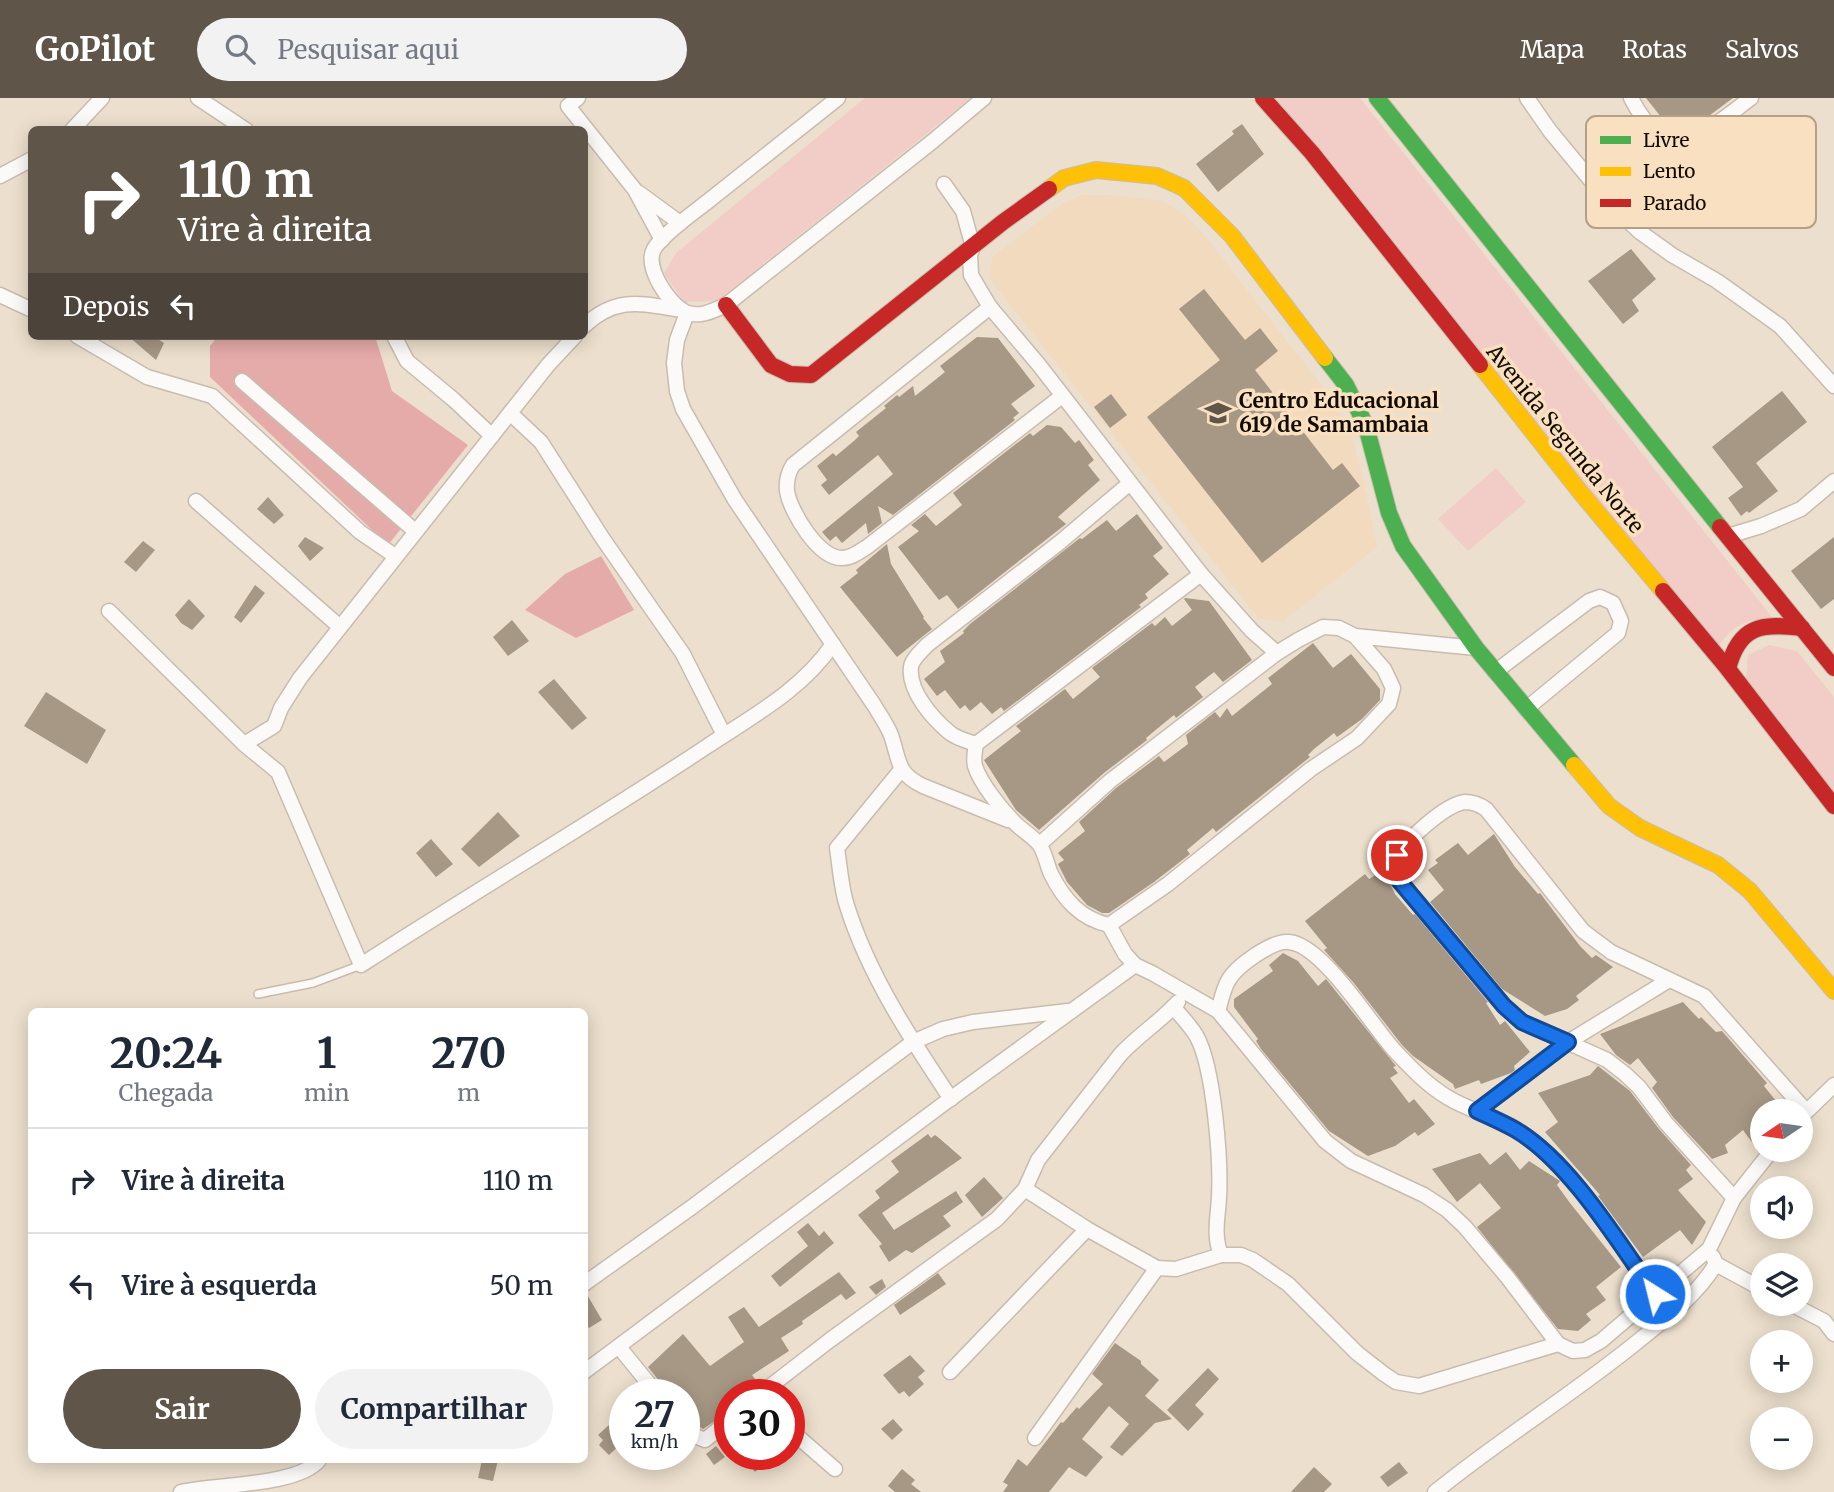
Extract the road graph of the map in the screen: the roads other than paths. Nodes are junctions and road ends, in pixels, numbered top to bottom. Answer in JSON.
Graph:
{"nodes":[{"id":1,"x":102,"y":98,"type":"edge"},
{"id":2,"x":198,"y":98,"type":"edge"},
{"id":3,"x":838,"y":98,"type":"edge"},
{"id":4,"x":984,"y":98,"type":"edge"},
{"id":5,"x":1263,"y":98,"type":"edge"},
{"id":6,"x":1377,"y":98,"type":"edge"},
{"id":7,"x":1527,"y":98,"type":"edge"},
{"id":8,"x":1631,"y":98,"type":"edge"},
{"id":9,"x":1751,"y":98,"type":"edge"},
{"id":10,"x":569,"y":101,"type":"edge"},
{"id":11,"x":1640,"y":116,"type":"edge"},
{"id":12,"x":1727,"y":116,"type":"edge"},
{"id":13,"x":76,"y":126,"type":"edge"},
{"id":14,"x":240,"y":126,"type":"edge"},
{"id":15,"x":588,"y":126,"type":"edge"},
{"id":16,"x":588,"y":127,"type":"edge"},
{"id":17,"x":28,"y":161,"type":"edge"},
{"id":18,"x":1586,"y":175,"type":"edge"},
{"id":19,"x":0,"y":176,"type":"edge"},
{"id":20,"x":944,"y":184,"type":"dead end"},
{"id":21,"x":635,"y":190,"type":"junction"},
{"id":22,"x":680,"y":223,"type":"junction"},
{"id":23,"x":1636,"y":228,"type":"edge"},
{"id":24,"x":662,"y":240,"type":"junction"},
{"id":25,"x":973,"y":247,"type":"junction"},
{"id":26,"x":0,"y":295,"type":"edge"},
{"id":27,"x":726,"y":304,"type":"junction"},
{"id":28,"x":990,"y":307,"type":"junction"},
{"id":29,"x":28,"y":308,"type":"edge"},
{"id":30,"x":684,"y":312,"type":"junction"},
{"id":31,"x":588,"y":323,"type":"edge"},
{"id":32,"x":84,"y":340,"type":"edge"},
{"id":33,"x":396,"y":340,"type":"edge"},
{"id":34,"x":571,"y":340,"type":"edge"},
{"id":35,"x":242,"y":381,"type":"dead end"},
{"id":36,"x":1834,"y":386,"type":"edge"},
{"id":37,"x":1062,"y":396,"type":"junction"},
{"id":38,"x":510,"y":413,"type":"junction"},
{"id":39,"x":492,"y":436,"type":"junction"},
{"id":40,"x":1834,"y":481,"type":"edge"},
{"id":41,"x":1130,"y":483,"type":"junction"},
{"id":42,"x":196,"y":501,"type":"dead end"},
{"id":43,"x":415,"y":531,"type":"junction"},
{"id":44,"x":1728,"y":536,"type":"junction"},
{"id":45,"x":395,"y":556,"type":"junction"},
{"id":46,"x":1201,"y":574,"type":"junction"},
{"id":47,"x":109,"y":611,"type":"dead end"},
{"id":48,"x":340,"y":627,"type":"junction"},
{"id":49,"x":1802,"y":628,"type":"junction"},
{"id":50,"x":1355,"y":636,"type":"junction"},
{"id":51,"x":833,"y":644,"type":"junction"},
{"id":52,"x":1476,"y":648,"type":"junction"},
{"id":53,"x":1277,"y":653,"type":"junction"},
{"id":54,"x":1834,"y":668,"type":"edge"},
{"id":55,"x":1728,"y":669,"type":"junction"},
{"id":56,"x":1495,"y":672,"type":"junction"},
{"id":57,"x":1526,"y":709,"type":"junction"},
{"id":58,"x":724,"y":734,"type":"junction"},
{"id":59,"x":244,"y":744,"type":"junction"},
{"id":60,"x":976,"y":744,"type":"junction"},
{"id":61,"x":901,"y":770,"type":"junction"},
{"id":62,"x":1834,"y":806,"type":"edge"},
{"id":63,"x":1014,"y":822,"type":"junction"},
{"id":64,"x":1040,"y":845,"type":"junction"},
{"id":65,"x":1109,"y":925,"type":"junction"},
{"id":66,"x":360,"y":965,"type":"junction"},
{"id":67,"x":1135,"y":965,"type":"junction"},
{"id":68,"x":1669,"y":980,"type":"junction"},
{"id":69,"x":1834,"y":991,"type":"edge"},
{"id":70,"x":1185,"y":992,"type":"junction"},
{"id":71,"x":258,"y":994,"type":"dead end"},
{"id":72,"x":1173,"y":1007,"type":"junction"},
{"id":73,"x":1073,"y":1010,"type":"junction"},
{"id":74,"x":1218,"y":1011,"type":"junction"},
{"id":75,"x":913,"y":1042,"type":"junction"},
{"id":76,"x":1568,"y":1042,"type":"junction"},
{"id":77,"x":1834,"y":1084,"type":"edge"},
{"id":78,"x":951,"y":1099,"type":"junction"},
{"id":79,"x":1791,"y":1099,"type":"edge"},
{"id":80,"x":1813,"y":1104,"type":"edge"},
{"id":81,"x":1477,"y":1111,"type":"junction"},
{"id":82,"x":1762,"y":1162,"type":"edge"},
{"id":83,"x":1025,"y":1189,"type":"junction"},
{"id":84,"x":1734,"y":1198,"type":"junction"},
{"id":85,"x":1087,"y":1229,"type":"junction"},
{"id":86,"x":1709,"y":1250,"type":"junction"},
{"id":87,"x":1221,"y":1255,"type":"junction"},
{"id":88,"x":1716,"y":1264,"type":"junction"},
{"id":89,"x":1157,"y":1268,"type":"junction"},
{"id":90,"x":588,"y":1281,"type":"edge"},
{"id":91,"x":1750,"y":1282,"type":"edge"},
{"id":92,"x":1655,"y":1294,"type":"junction"},
{"id":93,"x":1829,"y":1317,"type":"edge"},
{"id":94,"x":1834,"y":1334,"type":"edge"},
{"id":95,"x":1558,"y":1345,"type":"junction"},
{"id":96,"x":619,"y":1347,"type":"junction"},
{"id":97,"x":588,"y":1369,"type":"edge"},
{"id":98,"x":950,"y":1372,"type":"dead end"},
{"id":99,"x":645,"y":1379,"type":"edge"},
{"id":100,"x":780,"y":1379,"type":"edge"},
{"id":101,"x":1035,"y":1438,"type":"dead end"},
{"id":102,"x":805,"y":1443,"type":"edge"},
{"id":103,"x":315,"y":1463,"type":"edge"},
{"id":104,"x":835,"y":1469,"type":"dead end"},
{"id":105,"x":181,"y":1492,"type":"edge"},
{"id":106,"x":1435,"y":1492,"type":"edge"}],
"edges":[{"from":1,"to":13,"type":"street"},
{"from":2,"to":14,"type":"street"},
{"from":3,"to":22,"type":"street"},
{"from":4,"to":27,"type":"street"},
{"from":5,"to":55,"type":"street","name":"Avenida Segunda Norte"},
{"from":6,"to":44,"type":"street"},
{"from":7,"to":18,"type":"street"},
{"from":8,"to":11,"type":"street"},
{"from":9,"to":12,"type":"street"},
{"from":10,"to":15,"type":"street"},
{"from":16,"to":21,"type":"street"},
{"from":17,"to":19,"type":"street"},
{"from":20,"to":25,"type":"street"},
{"from":21,"to":22,"type":"street"},
{"from":21,"to":24,"type":"street"},
{"from":22,"to":24,"type":"street"},
{"from":23,"to":36,"type":"street"},
{"from":24,"to":30,"type":"street"},
{"from":25,"to":27,"type":"street"},
{"from":25,"to":28,"type":"street"},
{"from":25,"to":52,"type":"street"},
{"from":26,"to":29,"type":"street"},
{"from":27,"to":30,"type":"street"},
{"from":28,"to":37,"type":"street"},
{"from":28,"to":37,"type":"street"},
{"from":30,"to":31,"type":"street"},
{"from":30,"to":51,"type":"street"},
{"from":32,"to":45,"type":"street"},
{"from":33,"to":39,"type":"street"},
{"from":34,"to":38,"type":"street"},
{"from":35,"to":43,"type":"street"},
{"from":37,"to":41,"type":"street"},
{"from":38,"to":39,"type":"street"},
{"from":38,"to":58,"type":"street"},
{"from":39,"to":43,"type":"street"},
{"from":40,"to":44,"type":"street"},
{"from":41,"to":46,"type":"street"},
{"from":41,"to":60,"type":"street"},
{"from":42,"to":48,"type":"street"},
{"from":43,"to":45,"type":"street"},
{"from":44,"to":49,"type":"street"},
{"from":45,"to":48,"type":"street"},
{"from":46,"to":53,"type":"street"},
{"from":46,"to":60,"type":"street"},
{"from":47,"to":59,"type":"street"},
{"from":48,"to":59,"type":"street"},
{"from":49,"to":54,"type":"street"},
{"from":49,"to":55,"type":"street"},
{"from":50,"to":52,"type":"street"},
{"from":50,"to":53,"type":"street"},
{"from":50,"to":65,"type":"street"},
{"from":51,"to":58,"type":"street"},
{"from":51,"to":61,"type":"street"},
{"from":52,"to":56,"type":"street"},
{"from":53,"to":64,"type":"street"},
{"from":55,"to":62,"type":"street","name":"Avenida Segunda Norte"},
{"from":56,"to":57,"type":"street"},
{"from":56,"to":57,"type":"street"},
{"from":57,"to":69,"type":"street"},
{"from":58,"to":66,"type":"street"},
{"from":59,"to":66,"type":"street"},
{"from":60,"to":63,"type":"street"},
{"from":61,"to":63,"type":"street"},
{"from":61,"to":75,"type":"street"},
{"from":63,"to":64,"type":"street"},
{"from":64,"to":65,"type":"street"},
{"from":65,"to":67,"type":"street"},
{"from":66,"to":71,"type":"lane"},
{"from":67,"to":70,"type":"street"},
{"from":67,"to":73,"type":"street"},
{"from":68,"to":76,"type":"street"},
{"from":68,"to":76,"type":"street"},
{"from":68,"to":79,"type":"street"},
{"from":70,"to":72,"type":"street"},
{"from":70,"to":74,"type":"street"},
{"from":72,"to":83,"type":"street"},
{"from":72,"to":87,"type":"street"},
{"from":73,"to":75,"type":"street"},
{"from":73,"to":78,"type":"street"},
{"from":74,"to":81,"type":"street"},
{"from":74,"to":95,"type":"street"},
{"from":75,"to":78,"type":"street"},
{"from":75,"to":90,"type":"street"},
{"from":76,"to":81,"type":"street"},
{"from":76,"to":84,"type":"street"},
{"from":77,"to":80,"type":"street"},
{"from":78,"to":96,"type":"street"},
{"from":81,"to":92,"type":"street"},
{"from":82,"to":84,"type":"street"},
{"from":83,"to":85,"type":"street"},
{"from":83,"to":100,"type":"street"},
{"from":84,"to":86,"type":"street"},
{"from":85,"to":89,"type":"street"},
{"from":85,"to":98,"type":"street"},
{"from":86,"to":88,"type":"street"},
{"from":86,"to":92,"type":"street"},
{"from":87,"to":89,"type":"street"},
{"from":87,"to":95,"type":"street"},
{"from":88,"to":91,"type":"street"},
{"from":88,"to":106,"type":"street"},
{"from":89,"to":101,"type":"street"},
{"from":92,"to":95,"type":"street"},
{"from":93,"to":94,"type":"street"},
{"from":96,"to":97,"type":"street"},
{"from":96,"to":99,"type":"street"},
{"from":102,"to":104,"type":"street"},
{"from":103,"to":105,"type":"street"}]}
